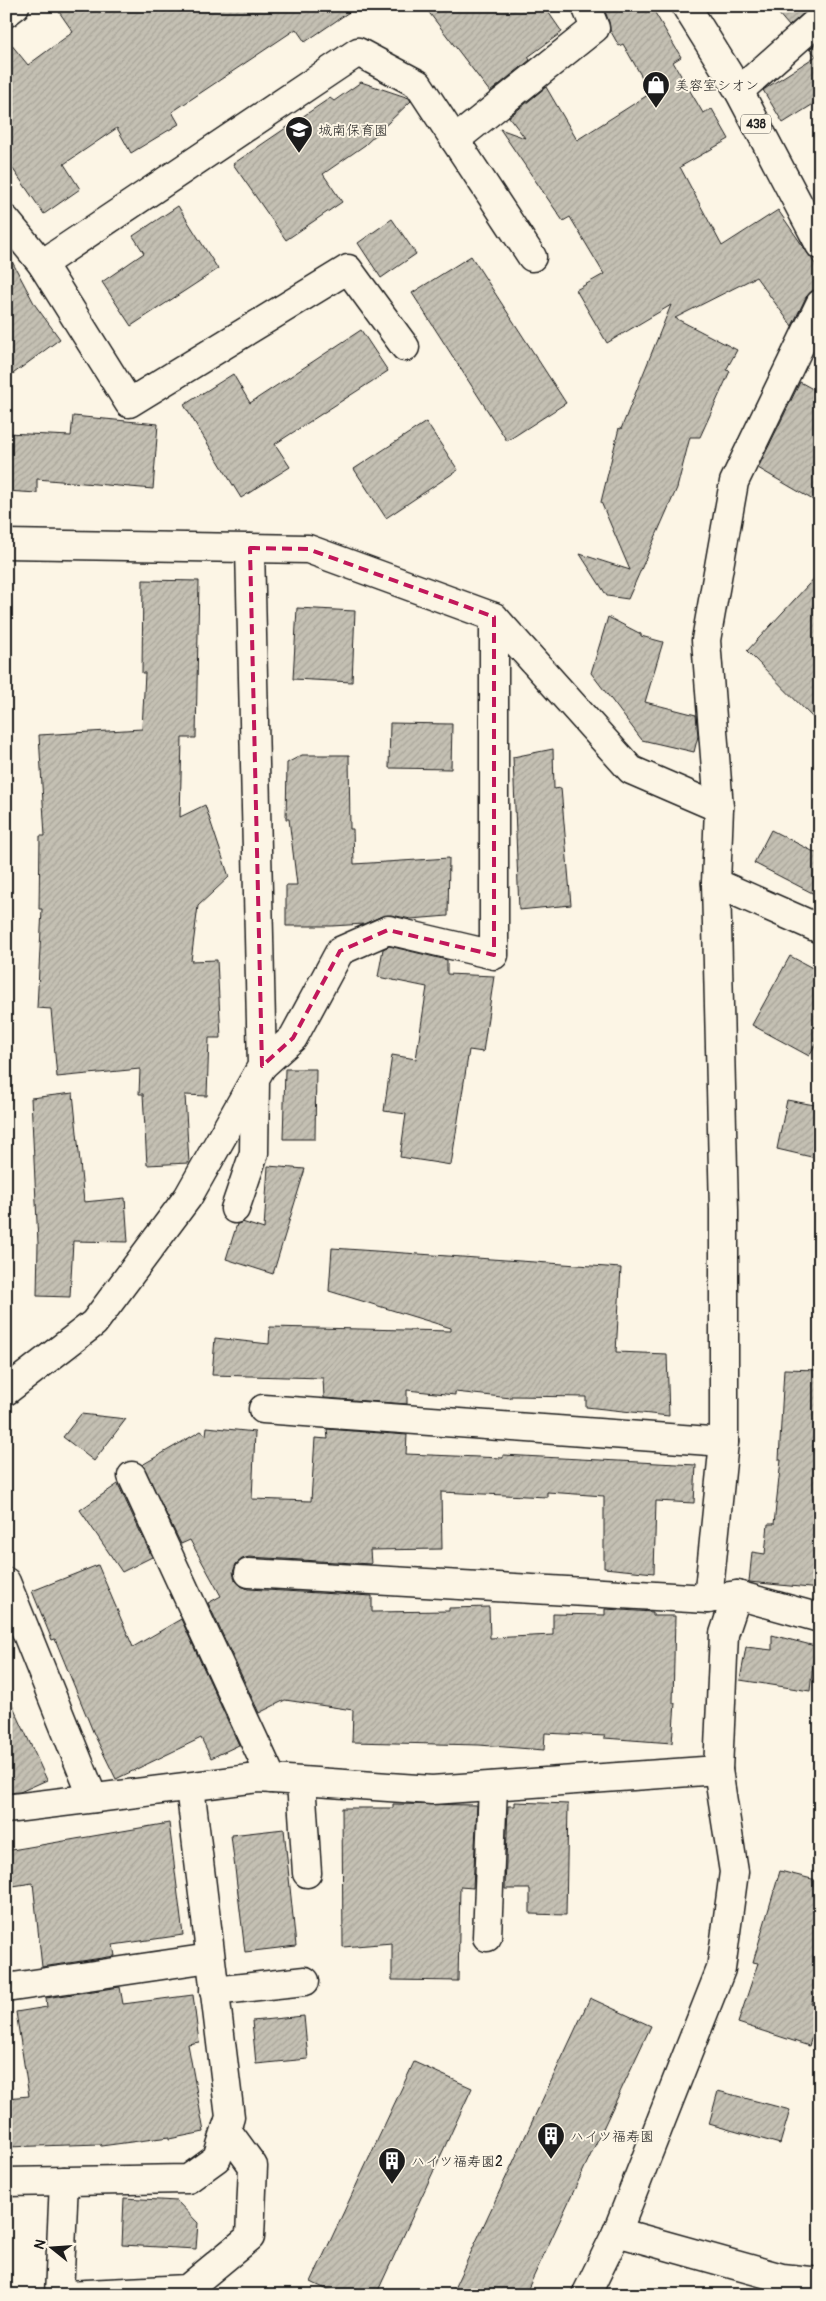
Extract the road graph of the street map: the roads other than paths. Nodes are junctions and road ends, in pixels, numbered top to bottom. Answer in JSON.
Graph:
{"nodes":[{"id":1,"x":15,"y":6,"type":"edge"},
{"id":2,"x":586,"y":6,"type":"edge"},
{"id":3,"x":686,"y":6,"type":"edge"},
{"id":4,"x":6,"y":13,"type":"edge"},
{"id":5,"x":820,"y":19,"type":"edge"},
{"id":6,"x":739,"y":91,"type":"junction"},
{"id":7,"x":455,"y":140,"type":"junction"},
{"id":8,"x":6,"y":220,"type":"edge"},
{"id":9,"x":820,"y":245,"type":"edge"},
{"id":10,"x":532,"y":257,"type":"dead end"},
{"id":11,"x":42,"y":264,"type":"junction"},
{"id":12,"x":820,"y":304,"type":"edge"},
{"id":13,"x":405,"y":347,"type":"dead end"},
{"id":14,"x":6,"y":544,"type":"edge"},
{"id":15,"x":250,"y":548,"type":"junction"},
{"id":16,"x":494,"y":617,"type":"junction"},
{"id":17,"x":719,"y":808,"type":"junction"},
{"id":18,"x":716,"y":883,"type":"junction"},
{"id":19,"x":820,"y":929,"type":"edge"},
{"id":20,"x":258,"y":1072,"type":"junction"},
{"id":21,"x":235,"y":1209,"type":"dead end"},
{"id":22,"x":6,"y":1391,"type":"edge"},
{"id":23,"x":263,"y":1409,"type":"dead end"},
{"id":24,"x":724,"y":1442,"type":"junction"},
{"id":25,"x":132,"y":1476,"type":"dead end"},
{"id":26,"x":249,"y":1573,"type":"dead end"},
{"id":27,"x":6,"y":1582,"type":"edge"},
{"id":28,"x":737,"y":1595,"type":"junction"},
{"id":29,"x":708,"y":1598,"type":"junction"},
{"id":30,"x":820,"y":1618,"type":"edge"},
{"id":31,"x":718,"y":1770,"type":"junction"},
{"id":32,"x":272,"y":1780,"type":"junction"},
{"id":33,"x":301,"y":1782,"type":"junction"},
{"id":34,"x":190,"y":1786,"type":"junction"},
{"id":35,"x":492,"y":1786,"type":"junction"},
{"id":36,"x":93,"y":1798,"type":"junction"},
{"id":37,"x":6,"y":1809,"type":"edge"},
{"id":38,"x":307,"y":1873,"type":"dead end"},
{"id":39,"x":487,"y":1937,"type":"dead end"},
{"id":40,"x":210,"y":1958,"type":"junction"},
{"id":41,"x":305,"y":1981,"type":"dead end"},
{"id":42,"x":6,"y":1988,"type":"edge"},
{"id":43,"x":214,"y":1991,"type":"junction"},
{"id":44,"x":226,"y":2129,"type":"junction"},
{"id":45,"x":64,"y":2181,"type":"junction"},
{"id":46,"x":6,"y":2182,"type":"edge"},
{"id":47,"x":617,"y":2232,"type":"junction"},
{"id":48,"x":820,"y":2282,"type":"edge"},
{"id":49,"x":59,"y":2295,"type":"edge"},
{"id":50,"x":66,"y":2295,"type":"edge"},
{"id":51,"x":586,"y":2295,"type":"edge"}],
"edges":[{"from":1,"to":4,"type":"main road"},
{"from":2,"to":7,"type":"main road"},
{"from":3,"to":6,"type":"main road","number":"438"},
{"from":5,"to":6,"type":"main road"},
{"from":6,"to":9,"type":"main road","number":"438"},
{"from":7,"to":10,"type":"main road"},
{"from":7,"to":11,"type":"main road"},
{"from":8,"to":11,"type":"main road"},
{"from":11,"to":13,"type":"main road"},
{"from":12,"to":17,"type":"main road"},
{"from":14,"to":15,"type":"main road"},
{"from":15,"to":16,"type":"main road"},
{"from":15,"to":20,"type":"main road"},
{"from":16,"to":17,"type":"main road"},
{"from":16,"to":20,"type":"main road"},
{"from":17,"to":18,"type":"main road"},
{"from":18,"to":19,"type":"main road"},
{"from":18,"to":24,"type":"main road"},
{"from":20,"to":21,"type":"main road"},
{"from":20,"to":22,"type":"main road"},
{"from":23,"to":24,"type":"main road"},
{"from":24,"to":29,"type":"main road"},
{"from":25,"to":32,"type":"main road"},
{"from":26,"to":29,"type":"main road"},
{"from":27,"to":36,"type":"main road"},
{"from":28,"to":29,"type":"main road"},
{"from":28,"to":30,"type":"main road"},
{"from":28,"to":31,"type":"main road"},
{"from":31,"to":35,"type":"main road"},
{"from":31,"to":47,"type":"main road"},
{"from":32,"to":33,"type":"main road"},
{"from":32,"to":34,"type":"main road"},
{"from":33,"to":35,"type":"main road"},
{"from":33,"to":38,"type":"main road"},
{"from":34,"to":36,"type":"main road"},
{"from":34,"to":40,"type":"main road"},
{"from":35,"to":39,"type":"main road"},
{"from":36,"to":37,"type":"main road"},
{"from":40,"to":42,"type":"main road"},
{"from":40,"to":43,"type":"main road"},
{"from":41,"to":43,"type":"main road"},
{"from":43,"to":44,"type":"main road"},
{"from":44,"to":45,"type":"main road"},
{"from":44,"to":50,"type":"main road"},
{"from":45,"to":46,"type":"main road"},
{"from":45,"to":49,"type":"main road"},
{"from":47,"to":48,"type":"main road"},
{"from":47,"to":51,"type":"main road"}]}
